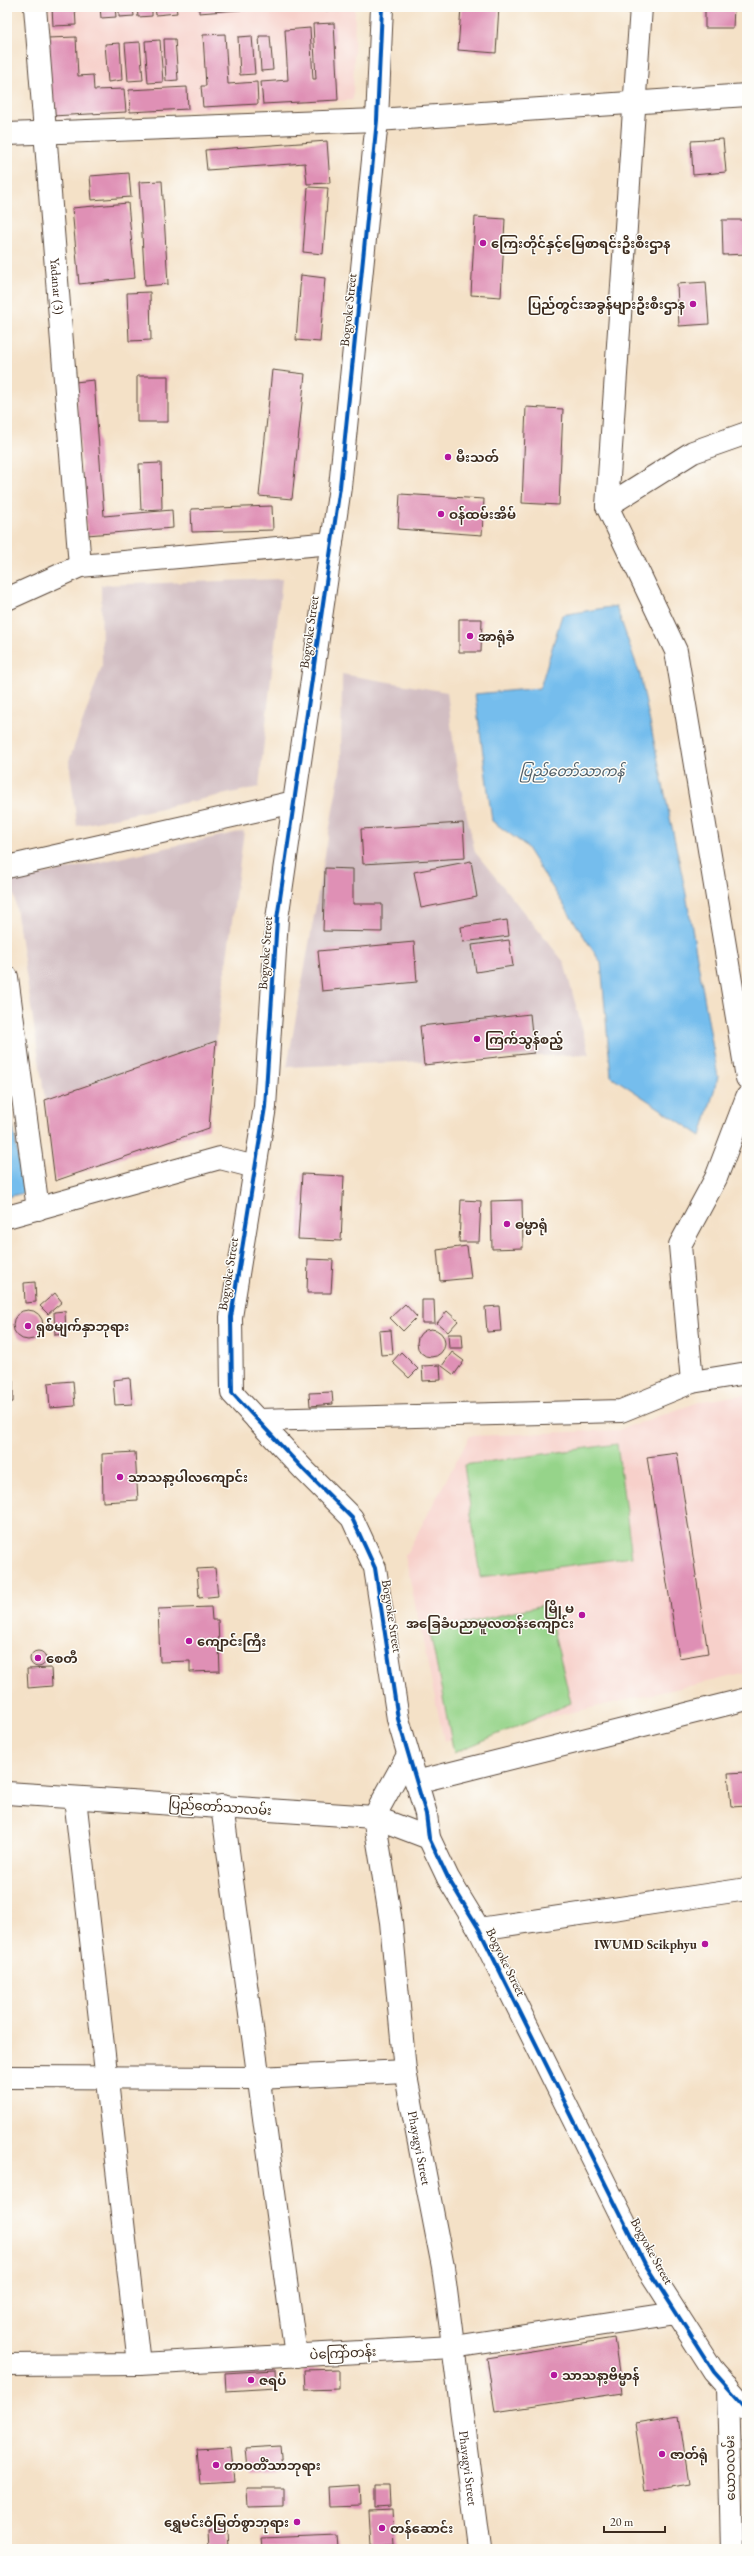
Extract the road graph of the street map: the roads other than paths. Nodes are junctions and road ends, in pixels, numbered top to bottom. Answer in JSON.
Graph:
{"nodes":[{"id":1,"x":35,"y":7,"type":"edge"},
{"id":2,"x":382,"y":7,"type":"edge"},
{"id":3,"x":641,"y":7,"type":"edge"},
{"id":4,"x":747,"y":95,"type":"edge"},
{"id":5,"x":636,"y":102,"type":"junction"},
{"id":6,"x":377,"y":120,"type":"junction"},
{"id":7,"x":45,"y":132,"type":"junction"},
{"id":8,"x":7,"y":134,"type":"edge"},
{"id":9,"x":747,"y":433,"type":"edge"},
{"id":10,"x":607,"y":506,"type":"junction"},
{"id":11,"x":332,"y":543,"type":"junction"},
{"id":12,"x":80,"y":566,"type":"junction"},
{"id":13,"x":7,"y":599,"type":"edge"},
{"id":14,"x":294,"y":802,"type":"junction"},
{"id":15,"x":7,"y":866,"type":"edge"},
{"id":16,"x":7,"y":977,"type":"edge"},
{"id":17,"x":747,"y":1078,"type":"edge"},
{"id":18,"x":747,"y":1097,"type":"edge"},
{"id":19,"x":255,"y":1167,"type":"junction"},
{"id":20,"x":38,"y":1209,"type":"junction"},
{"id":21,"x":7,"y":1217,"type":"edge"},
{"id":22,"x":747,"y":1373,"type":"edge"},
{"id":23,"x":692,"y":1382,"type":"junction"},
{"id":24,"x":257,"y":1420,"type":"junction"},
{"id":25,"x":747,"y":1699,"type":"edge"},
{"id":26,"x":408,"y":1755,"type":"junction"},
{"id":27,"x":416,"y":1782,"type":"junction"},
{"id":28,"x":7,"y":1793,"type":"edge"},
{"id":29,"x":75,"y":1798,"type":"junction"},
{"id":30,"x":222,"y":1806,"type":"junction"},
{"id":31,"x":374,"y":1817,"type":"junction"},
{"id":32,"x":429,"y":1838,"type":"junction"},
{"id":33,"x":747,"y":1889,"type":"edge"},
{"id":34,"x":479,"y":1929,"type":"junction"},
{"id":35,"x":405,"y":2071,"type":"junction"},
{"id":36,"x":7,"y":2077,"type":"edge"},
{"id":37,"x":107,"y":2078,"type":"junction"},
{"id":38,"x":258,"y":2078,"type":"junction"},
{"id":39,"x":676,"y":2313,"type":"junction"},
{"id":40,"x":453,"y":2347,"type":"junction"},
{"id":41,"x":296,"y":2356,"type":"junction"},
{"id":42,"x":139,"y":2364,"type":"junction"},
{"id":43,"x":7,"y":2365,"type":"edge"},
{"id":44,"x":728,"y":2387,"type":"junction"},
{"id":45,"x":747,"y":2409,"type":"edge"},
{"id":46,"x":479,"y":2549,"type":"edge"},
{"id":47,"x":732,"y":2549,"type":"edge"}],
"edges":[{"from":1,"to":7,"type":"street","name":"Yadanar (3)"},
{"from":2,"to":6,"type":"street","name":"Bogyoke Street"},
{"from":3,"to":5,"type":"street"},
{"from":4,"to":5,"type":"street"},
{"from":5,"to":6,"type":"street"},
{"from":5,"to":10,"type":"street"},
{"from":6,"to":7,"type":"street"},
{"from":6,"to":11,"type":"street","name":"Bogyoke Street"},
{"from":7,"to":8,"type":"street"},
{"from":7,"to":12,"type":"street","name":"Yadanar (3)"},
{"from":9,"to":10,"type":"street"},
{"from":10,"to":17,"type":"street"},
{"from":11,"to":12,"type":"street"},
{"from":11,"to":14,"type":"street","name":"Bogyoke Street"},
{"from":12,"to":13,"type":"street"},
{"from":14,"to":15,"type":"street"},
{"from":14,"to":19,"type":"street","name":"Bogyoke Street"},
{"from":16,"to":20,"type":"street"},
{"from":18,"to":23,"type":"street"},
{"from":19,"to":20,"type":"street"},
{"from":19,"to":24,"type":"street","name":"Bogyoke Street"},
{"from":20,"to":21,"type":"street"},
{"from":22,"to":23,"type":"street"},
{"from":23,"to":24,"type":"street"},
{"from":24,"to":26,"type":"street","name":"Bogyoke Street"},
{"from":25,"to":27,"type":"street"},
{"from":26,"to":27,"type":"street","name":"Bogyoke Street"},
{"from":26,"to":31,"type":"street"},
{"from":27,"to":32,"type":"street","name":"Bogyoke Street"},
{"from":28,"to":29,"type":"street","name":"ပြည်တော်သာလမ်း"},
{"from":29,"to":30,"type":"street","name":"ပြည်တော်သာလမ်း"},
{"from":29,"to":37,"type":"street"},
{"from":30,"to":31,"type":"street","name":"ပြည်တော်သာလမ်း"},
{"from":30,"to":38,"type":"street"},
{"from":31,"to":32,"type":"street","name":"ပြည်တော်သာလမ်း"},
{"from":31,"to":35,"type":"street","name":"Phayagyi Street"},
{"from":32,"to":34,"type":"street","name":"Bogyoke Street"},
{"from":33,"to":34,"type":"street"},
{"from":34,"to":39,"type":"street","name":"Bogyoke Street"},
{"from":35,"to":38,"type":"street"},
{"from":35,"to":40,"type":"street","name":"Phayagyi Street"},
{"from":36,"to":37,"type":"street"},
{"from":37,"to":38,"type":"street"},
{"from":37,"to":42,"type":"street"},
{"from":38,"to":41,"type":"street"},
{"from":39,"to":40,"type":"street","name":"ပဲကြော်တန်း"},
{"from":39,"to":44,"type":"street","name":"Bogyoke Street"},
{"from":40,"to":41,"type":"street","name":"ပဲကြော်တန်း"},
{"from":40,"to":46,"type":"street","name":"Phayagyi Street"},
{"from":41,"to":42,"type":"street","name":"ပဲကြော်တန်း"},
{"from":42,"to":43,"type":"street","name":"ပဲကြော်တန်း"},
{"from":44,"to":45,"type":"street","name":"Bogyoke Street"},
{"from":44,"to":47,"type":"street","name":"ယောဝလမ်း"}]}
